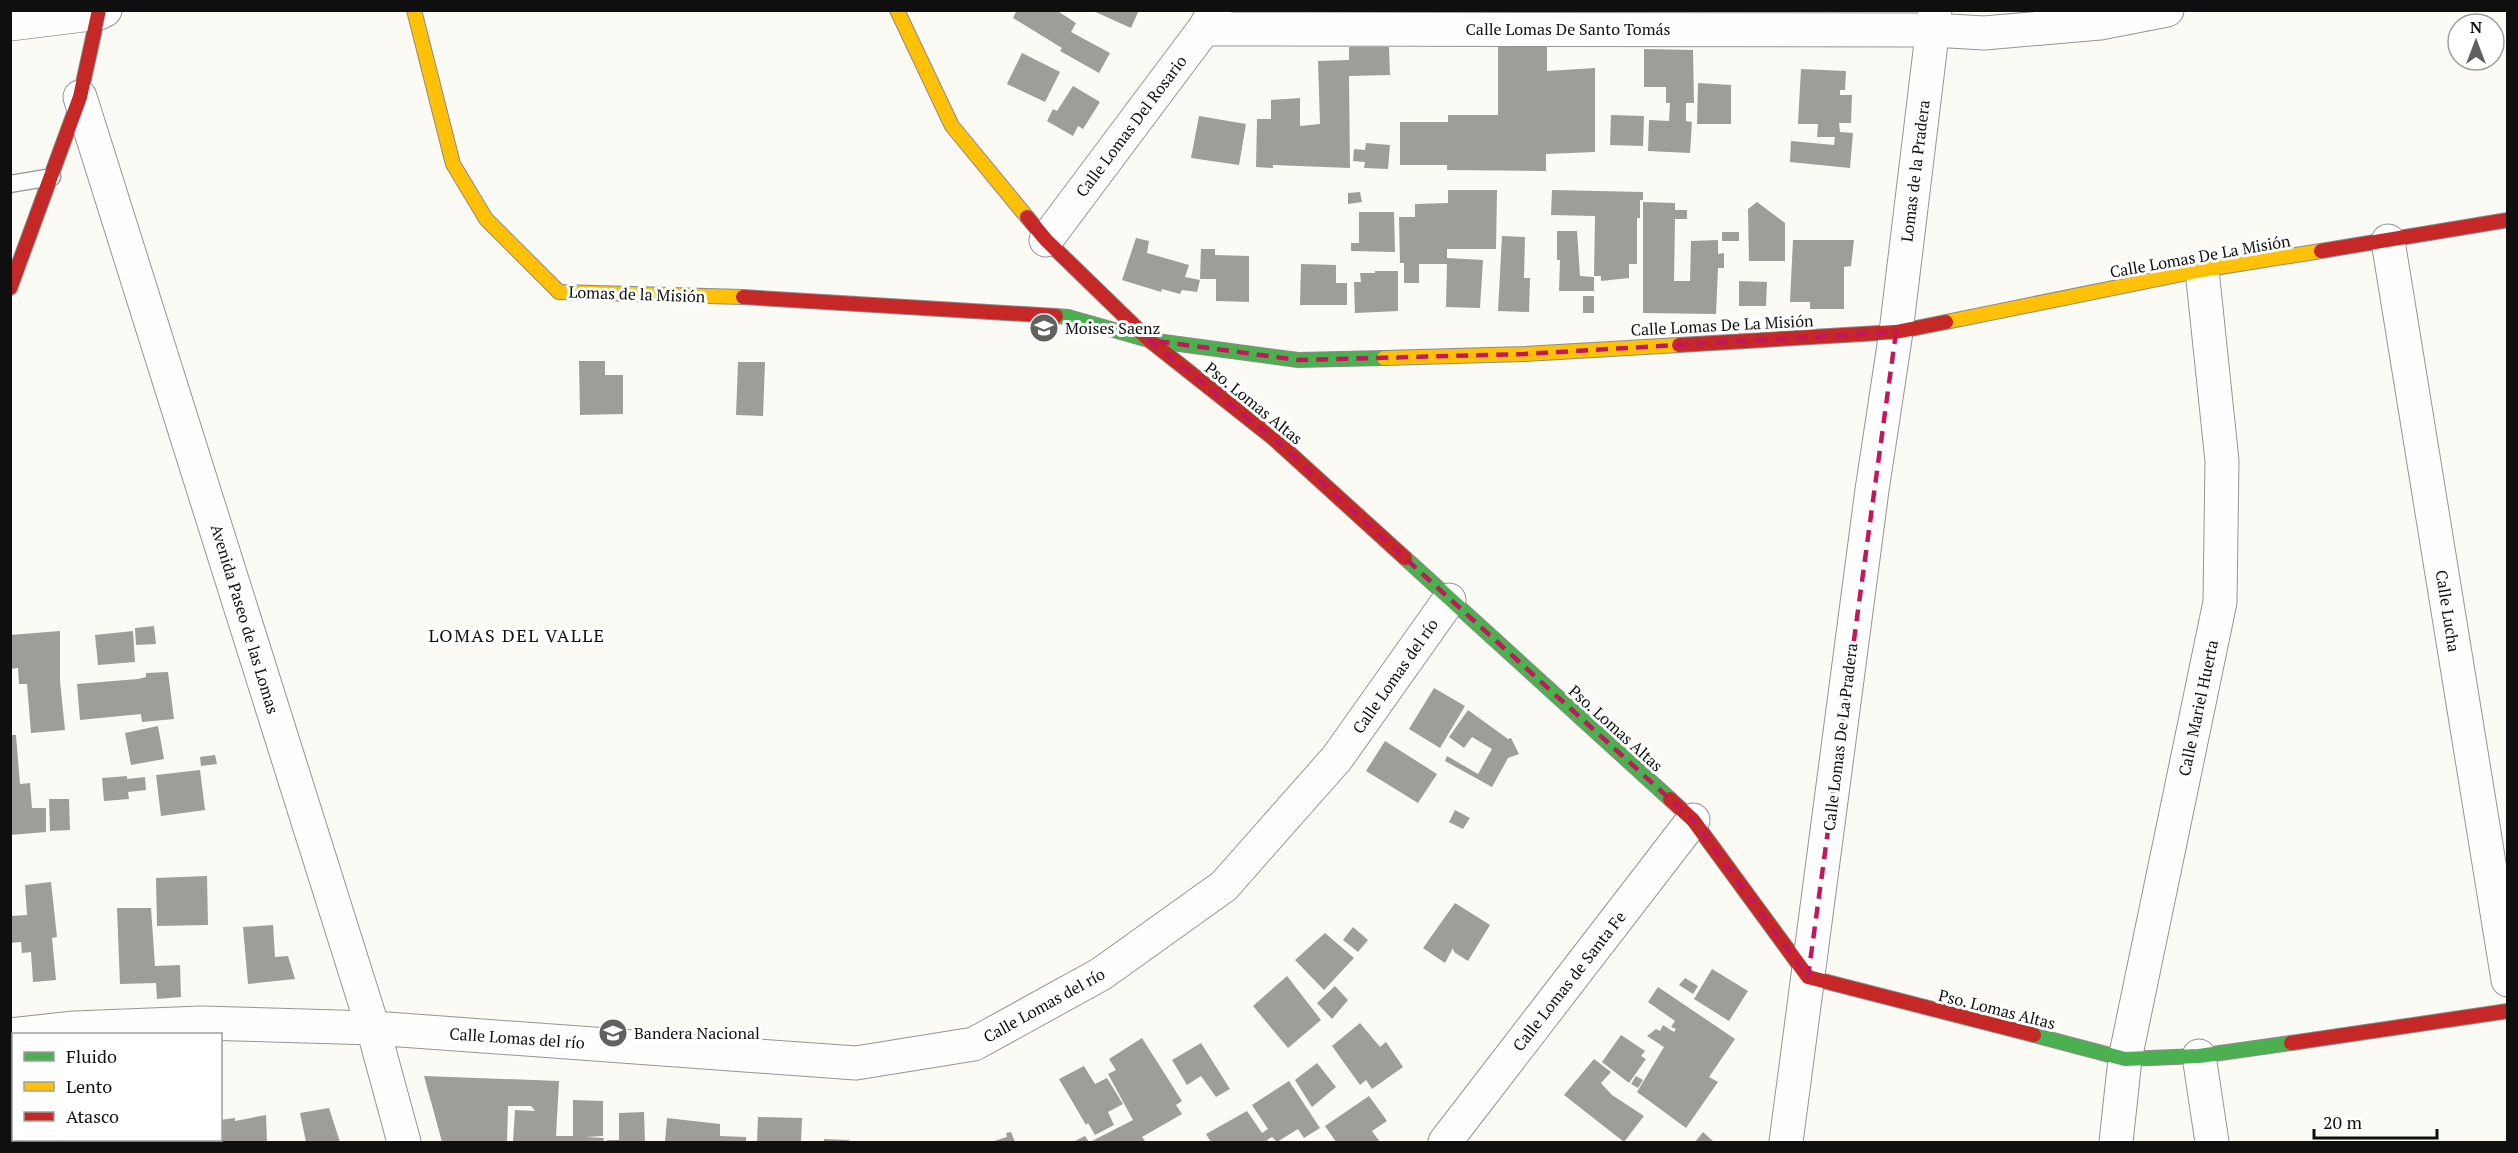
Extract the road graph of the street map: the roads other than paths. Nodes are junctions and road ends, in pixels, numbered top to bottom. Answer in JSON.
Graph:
{"nodes":[{"id":1,"x":414,"y":10,"type":"edge"},
{"id":2,"x":897,"y":10,"type":"edge"},
{"id":3,"x":2167,"y":10,"type":"edge"},
{"id":4,"x":101,"y":11,"type":"edge"},
{"id":5,"x":1210,"y":20,"type":"edge"},
{"id":6,"x":1934,"y":20,"type":"edge"},
{"id":7,"x":10,"y":24,"type":"edge"},
{"id":8,"x":80,"y":97,"type":"junction"},
{"id":9,"x":52,"y":177,"type":"junction"},
{"id":10,"x":10,"y":184,"type":"edge"},
{"id":11,"x":2508,"y":220,"type":"edge"},
{"id":12,"x":1046,"y":240,"type":"junction"},
{"id":13,"x":2388,"y":241,"type":"junction"},
{"id":14,"x":2202,"y":270,"type":"junction"},
{"id":15,"x":10,"y":288,"type":"edge"},
{"id":16,"x":932,"y":309,"type":"joint"},
{"id":17,"x":1896,"y":332,"type":"junction"},
{"id":18,"x":1149,"y":340,"type":"junction"},
{"id":19,"x":1449,"y":600,"type":"junction"},
{"id":20,"x":1693,"y":820,"type":"junction"},
{"id":21,"x":1808,"y":977,"type":"junction"},
{"id":22,"x":2508,"y":980,"type":"edge"},
{"id":23,"x":2508,"y":1011,"type":"edge"},
{"id":24,"x":373,"y":1028,"type":"junction"},
{"id":25,"x":28,"y":1033,"type":"edge"},
{"id":26,"x":2199,"y":1056,"type":"junction"},
{"id":27,"x":2125,"y":1059,"type":"junction"},
{"id":28,"x":404,"y":1143,"type":"edge"},
{"id":29,"x":1445,"y":1143,"type":"edge"},
{"id":30,"x":1786,"y":1143,"type":"edge"},
{"id":31,"x":2116,"y":1143,"type":"edge"},
{"id":32,"x":2212,"y":1143,"type":"edge"}],
"edges":[{"from":1,"to":16,"type":"street","name":"Lomas de la Misión"},
{"from":2,"to":12,"type":"street","name":"Pso. Lomas Altas"},
{"from":3,"to":6,"type":"street","name":"Calle Lomas De Santo Tomás"},
{"from":4,"to":7,"type":"street"},
{"from":4,"to":8,"type":"street"},
{"from":5,"to":6,"type":"street","name":"Calle Lomas De Santo Tomás"},
{"from":5,"to":12,"type":"street","name":"Calle Lomas Del Rosario"},
{"from":6,"to":17,"type":"street","name":"Lomas de la Pradera"},
{"from":8,"to":9,"type":"street"},
{"from":8,"to":24,"type":"street","name":"Avenida Paseo de las Lomas"},
{"from":9,"to":10,"type":"lane"},
{"from":9,"to":15,"type":"street"},
{"from":11,"to":13,"type":"street","name":"Calle Lomas De La Misión"},
{"from":12,"to":18,"type":"street","name":"Pso. Lomas Altas"},
{"from":13,"to":14,"type":"street","name":"Calle Lomas De La Misión"},
{"from":13,"to":22,"type":"street","name":"Calle Lucha"},
{"from":14,"to":17,"type":"street","name":"Calle Lomas De La Misión"},
{"from":14,"to":27,"type":"street","name":"Calle Mariel Huerta"},
{"from":16,"to":18,"type":"street","name":"Calle Lomas De La Misión"},
{"from":17,"to":18,"type":"street","name":"Calle Lomas De La Misión"},
{"from":17,"to":21,"type":"street","name":"Calle Lomas De La Pradera"},
{"from":18,"to":19,"type":"street","name":"Pso. Lomas Altas"},
{"from":19,"to":20,"type":"street","name":"Pso. Lomas Altas"},
{"from":19,"to":24,"type":"street","name":"Calle Lomas del río"},
{"from":20,"to":21,"type":"street","name":"Pso. Lomas Altas"},
{"from":20,"to":29,"type":"street","name":"Calle Lomas de Santa Fe"},
{"from":21,"to":27,"type":"street","name":"Pso. Lomas Altas"},
{"from":21,"to":30,"type":"street","name":"Calle Lomas De La Pradera"},
{"from":23,"to":26,"type":"street","name":"Pso. Lomas Altas"},
{"from":24,"to":25,"type":"street","name":"Calle Lomas del río"},
{"from":24,"to":28,"type":"street","name":"Avenida Paseo de las Lomas"},
{"from":26,"to":27,"type":"street","name":"Pso. Lomas Altas"},
{"from":26,"to":32,"type":"street"},
{"from":27,"to":31,"type":"street","name":"Calle Mariel Huerta"}]}
